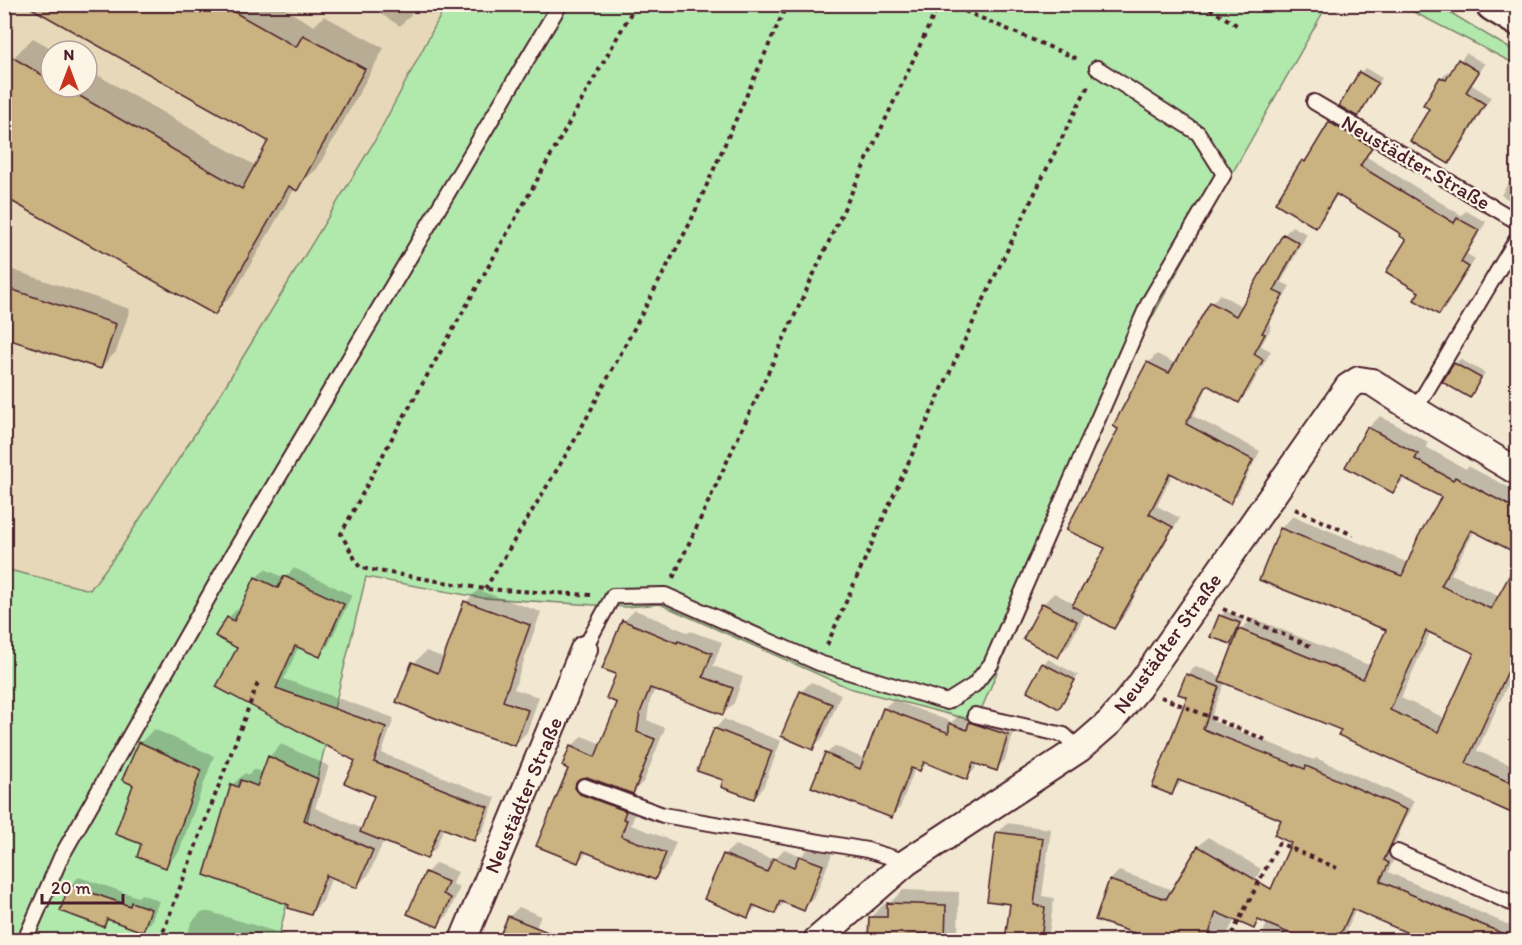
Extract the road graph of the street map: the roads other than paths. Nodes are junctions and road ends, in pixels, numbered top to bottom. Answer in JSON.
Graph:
{"nodes":[{"id":1,"x":560,"y":4,"type":"edge"},
{"id":2,"x":1493,"y":4,"type":"edge"},
{"id":3,"x":1518,"y":19,"type":"edge"},
{"id":4,"x":1097,"y":68,"type":"road end"},
{"id":5,"x":1314,"y":102,"type":"dead end"},
{"id":6,"x":1518,"y":222,"type":"edge"},
{"id":7,"x":1518,"y":237,"type":"edge"},
{"id":8,"x":1415,"y":410,"type":"junction"},
{"id":9,"x":1518,"y":471,"type":"edge"},
{"id":10,"x":584,"y":649,"type":"joint"},
{"id":11,"x":975,"y":715,"type":"dead end"},
{"id":12,"x":1079,"y":749,"type":"junction"},
{"id":13,"x":584,"y":786,"type":"dead end"},
{"id":14,"x":1397,"y":852,"type":"dead end"},
{"id":15,"x":907,"y":862,"type":"junction"},
{"id":16,"x":1518,"y":906,"type":"edge"},
{"id":17,"x":25,"y":940,"type":"edge"},
{"id":18,"x":463,"y":940,"type":"edge"},
{"id":19,"x":817,"y":940,"type":"edge"}],
"edges":[{"from":1,"to":17,"type":"lane"},
{"from":2,"to":3,"type":"highway"},
{"from":4,"to":10,"type":"lane"},
{"from":5,"to":6,"type":"lane","name":"Neustädter Straße"},
{"from":7,"to":8,"type":"lane"},
{"from":8,"to":9,"type":"street","name":"Neustädter Straße"},
{"from":8,"to":12,"type":"street","name":"Neustädter Straße"},
{"from":10,"to":18,"type":"street","name":"Neustädter Straße"},
{"from":11,"to":12,"type":"lane"},
{"from":12,"to":15,"type":"street","name":"Neustädter Straße"},
{"from":13,"to":15,"type":"lane"},
{"from":14,"to":16,"type":"lane"},
{"from":15,"to":19,"type":"street","name":"Neustädter Straße"}]}
